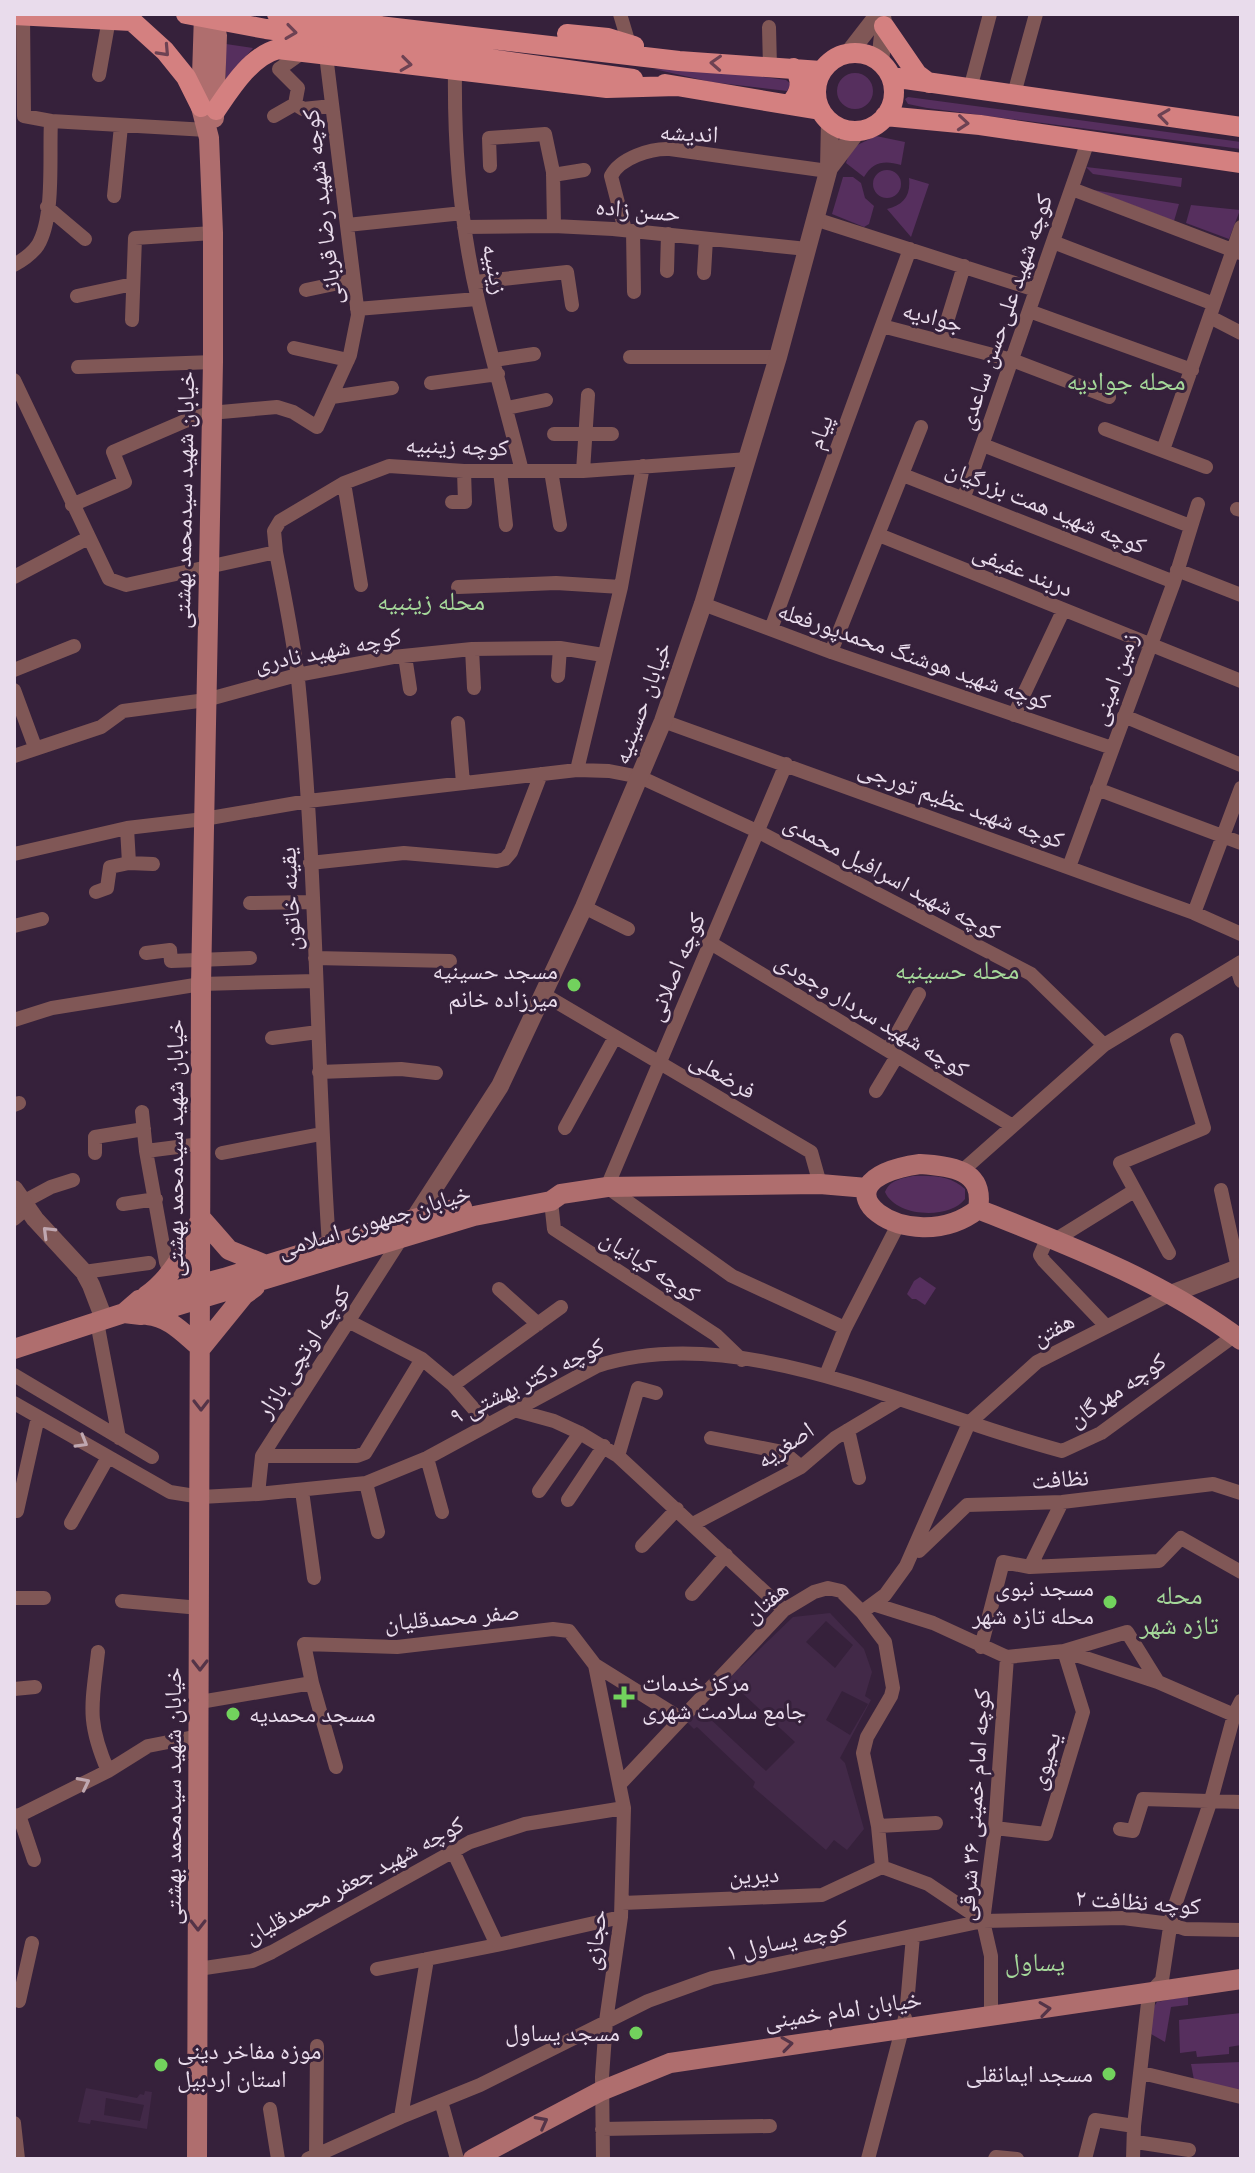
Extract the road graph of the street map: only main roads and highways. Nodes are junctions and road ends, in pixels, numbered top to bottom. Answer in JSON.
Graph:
{"nodes":[{"id":1,"x":186,"y":14,"type":"edge"},
{"id":2,"x":204,"y":14,"type":"edge"},
{"id":3,"x":217,"y":14,"type":"edge"},
{"id":4,"x":277,"y":14,"type":"edge"},
{"id":5,"x":19,"y":16,"type":"edge"},
{"id":6,"x":141,"y":18,"type":"edge"},
{"id":7,"x":882,"y":18,"type":"edge"},
{"id":8,"x":375,"y":29,"type":"edge"},
{"id":9,"x":679,"y":61,"type":"junction"},
{"id":10,"x":794,"y":68,"type":"junction"},
{"id":11,"x":885,"y":70,"type":"junction"},
{"id":12,"x":821,"y":71,"type":"junction"},
{"id":13,"x":929,"y":83,"type":"junction"},
{"id":14,"x":677,"y":86,"type":"junction"},
{"id":15,"x":789,"y":105,"type":"junction"},
{"id":16,"x":208,"y":109,"type":"junction"},
{"id":17,"x":825,"y":116,"type":"junction"},
{"id":18,"x":885,"y":116,"type":"junction"},
{"id":19,"x":1241,"y":127,"type":"edge"},
{"id":20,"x":1241,"y":163,"type":"edge"},
{"id":21,"x":867,"y":1188,"type":"junction"},
{"id":22,"x":556,"y":1197,"type":"junction"},
{"id":23,"x":978,"y":1209,"type":"junction"},
{"id":24,"x":201,"y":1218,"type":"junction"},
{"id":25,"x":264,"y":1274,"type":"junction"},
{"id":26,"x":201,"y":1292,"type":"junction"},
{"id":27,"x":135,"y":1309,"type":"junction"},
{"id":28,"x":1239,"y":1335,"type":"edge"},
{"id":29,"x":201,"y":1348,"type":"junction"},
{"id":30,"x":14,"y":1349,"type":"edge"},
{"id":31,"x":1241,"y":1979,"type":"edge"},
{"id":32,"x":197,"y":2159,"type":"edge"},
{"id":33,"x":473,"y":2159,"type":"edge"}],
"edges":[{"from":1,"to":8,"type":"main road","one_way":true,"bridge":true},
{"from":2,"to":16,"type":"main road","name":"خیابان شهید سیدمحمد بهشتی"},
{"from":3,"to":16,"type":"main road","name":"خیابان شهید سیدمحمد بهشتی"},
{"from":4,"to":8,"type":"main road","bridge":true},
{"from":5,"to":6,"type":"main road"},
{"from":6,"to":16,"type":"main road","one_way":true},
{"from":7,"to":13,"type":"main road"},
{"from":8,"to":9,"type":"main road"},
{"from":8,"to":9,"type":"main road"},
{"from":8,"to":14,"type":"main road"},
{"from":8,"to":14,"type":"main road","one_way":true},
{"from":8,"to":16,"type":"main road"},
{"from":10,"to":9,"type":"main road","one_way":true},
{"from":10,"to":12,"type":"main road"},
{"from":10,"to":15,"type":"main road"},
{"from":11,"to":12,"type":"main road"},
{"from":11,"to":13,"type":"main road"},
{"from":11,"to":18,"type":"main road"},
{"from":12,"to":17,"type":"main road"},
{"from":19,"to":13,"type":"main road","one_way":true},
{"from":14,"to":15,"type":"main road"},
{"from":15,"to":17,"type":"main road"},
{"from":16,"to":24,"type":"main road","name":"خیابان شهید سیدمحمد بهشتی"},
{"from":17,"to":18,"type":"main road"},
{"from":18,"to":20,"type":"main road","one_way":true},
{"from":21,"to":22,"type":"main road","name":"خیابان جمهوری اسلامی"},
{"from":21,"to":23,"type":"main road"},
{"from":21,"to":23,"type":"main road"},
{"from":22,"to":25,"type":"main road","name":"خیابان جمهوری اسلامی"},
{"from":22,"to":25,"type":"main road","name":"خیابان جمهوری اسلامی"},
{"from":23,"to":28,"type":"main road"},
{"from":24,"to":25,"type":"main road"},
{"from":24,"to":26,"type":"main road","name":"خیابان شهید سیدمحمد بهشتی"},
{"from":24,"to":27,"type":"main road"},
{"from":25,"to":26,"type":"main road","name":"خیابان جمهوری اسلامی"},
{"from":25,"to":29,"type":"main road"},
{"from":26,"to":27,"type":"main road","name":"خیابان جمهوری اسلامی"},
{"from":26,"to":29,"type":"main road","name":"خیابان شهید سیدمحمد بهشتی"},
{"from":27,"to":29,"type":"main road"},
{"from":27,"to":30,"type":"main road","name":"خیابان جمهوری اسلامی"},
{"from":29,"to":32,"type":"main road","name":"خیابان شهید سیدمحمد بهشتی","one_way":true},
{"from":33,"to":31,"type":"main road","name":"خیابان امام خمینی","one_way":true}]}
